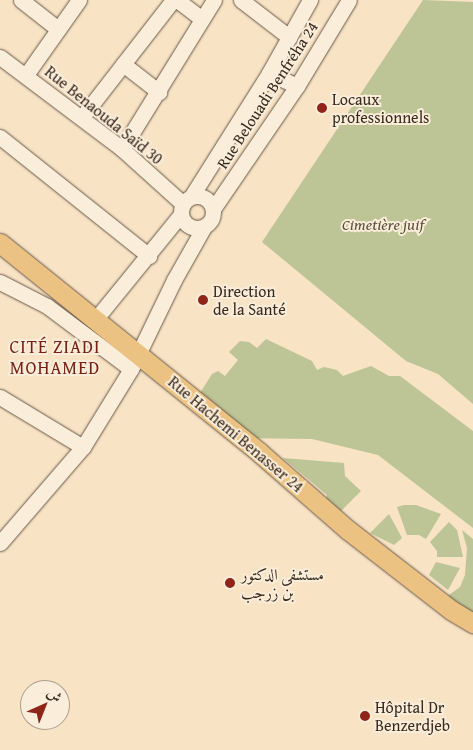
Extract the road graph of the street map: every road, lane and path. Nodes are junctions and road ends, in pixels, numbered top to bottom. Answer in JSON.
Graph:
{"nodes":[{"id":1,"x":21,"y":0,"type":"edge"},
{"id":2,"x":79,"y":0,"type":"edge"},
{"id":3,"x":175,"y":0,"type":"edge"},
{"id":4,"x":214,"y":0,"type":"edge"},
{"id":5,"x":241,"y":0,"type":"edge"},
{"id":6,"x":310,"y":0,"type":"edge"},
{"id":7,"x":349,"y":0,"type":"edge"},
{"id":8,"x":202,"y":19,"type":"junction"},
{"id":9,"x":58,"y":29,"type":"junction"},
{"id":10,"x":289,"y":37,"type":"junction"},
{"id":11,"x":0,"y":57,"type":"edge"},
{"id":12,"x":123,"y":64,"type":"junction"},
{"id":13,"x":269,"y":73,"type":"junction"},
{"id":14,"x":26,"y":75,"type":"junction"},
{"id":15,"x":297,"y":86,"type":"junction"},
{"id":16,"x":159,"y":92,"type":"junction"},
{"id":17,"x":82,"y":117,"type":"junction"},
{"id":18,"x":0,"y":137,"type":"edge"},
{"id":19,"x":122,"y":149,"type":"junction"},
{"id":20,"x":185,"y":205,"type":"junction"},
{"id":21,"x":213,"y":209,"type":"junction"},
{"id":22,"x":204,"y":227,"type":"junction"},
{"id":23,"x":0,"y":243,"type":"edge"},
{"id":24,"x":149,"y":256,"type":"junction"},
{"id":25,"x":0,"y":282,"type":"edge"},
{"id":26,"x":95,"y":320,"type":"junction"},
{"id":27,"x":135,"y":362,"type":"junction"},
{"id":28,"x":0,"y":397,"type":"edge"},
{"id":29,"x":84,"y":447,"type":"junction"},
{"id":30,"x":0,"y":543,"type":"edge"},
{"id":31,"x":473,"y":623,"type":"edge"}],
"edges":[{"from":1,"to":9,"type":"street"},
{"from":2,"to":9,"type":"street"},
{"from":3,"to":8,"type":"street"},
{"from":3,"to":12,"type":"street"},
{"from":4,"to":8,"type":"street"},
{"from":5,"to":10,"type":"street"},
{"from":6,"to":10,"type":"street","name":"Rue Belouadi Benfréha 24"},
{"from":7,"to":15,"type":"street","name":"Rue Belouadi Benfréha 24"},
{"from":8,"to":16,"type":"street"},
{"from":9,"to":14,"type":"street"},
{"from":10,"to":13,"type":"street","name":"Rue Belouadi Benfréha 24"},
{"from":11,"to":14,"type":"street","name":"Rue Benaouda Saïd 30"},
{"from":12,"to":16,"type":"street"},
{"from":12,"to":17,"type":"street"},
{"from":13,"to":15,"type":"street"},
{"from":13,"to":20,"type":"street","name":"Rue Belouadi Benfréha 24"},
{"from":14,"to":17,"type":"street","name":"Rue Benaouda Saïd 30"},
{"from":15,"to":21,"type":"street","name":"Rue Belouadi Benfréha 24"},
{"from":16,"to":19,"type":"street"},
{"from":17,"to":19,"type":"street","name":"Rue Benaouda Saïd 30"},
{"from":18,"to":24,"type":"street"},
{"from":19,"to":20,"type":"street","name":"Rue Benaouda Saïd 30"},
{"from":20,"to":21,"type":"street"},
{"from":20,"to":22,"type":"street"},
{"from":20,"to":24,"type":"street","name":"Rue Belouadi Benfréha 24"},
{"from":21,"to":22,"type":"street"},
{"from":22,"to":27,"type":"street"},
{"from":23,"to":26,"type":"main road","name":"Rue Hachemi Benasser 24"},
{"from":24,"to":26,"type":"street","name":"Rue Belouadi Benfréha 24"},
{"from":25,"to":27,"type":"street"},
{"from":26,"to":27,"type":"main road","name":"Rue Hachemi Benasser 24"},
{"from":27,"to":29,"type":"street"},
{"from":27,"to":31,"type":"main road","name":"Rue Hachemi Benasser 24"},
{"from":28,"to":29,"type":"street"},
{"from":29,"to":30,"type":"street"}]}
